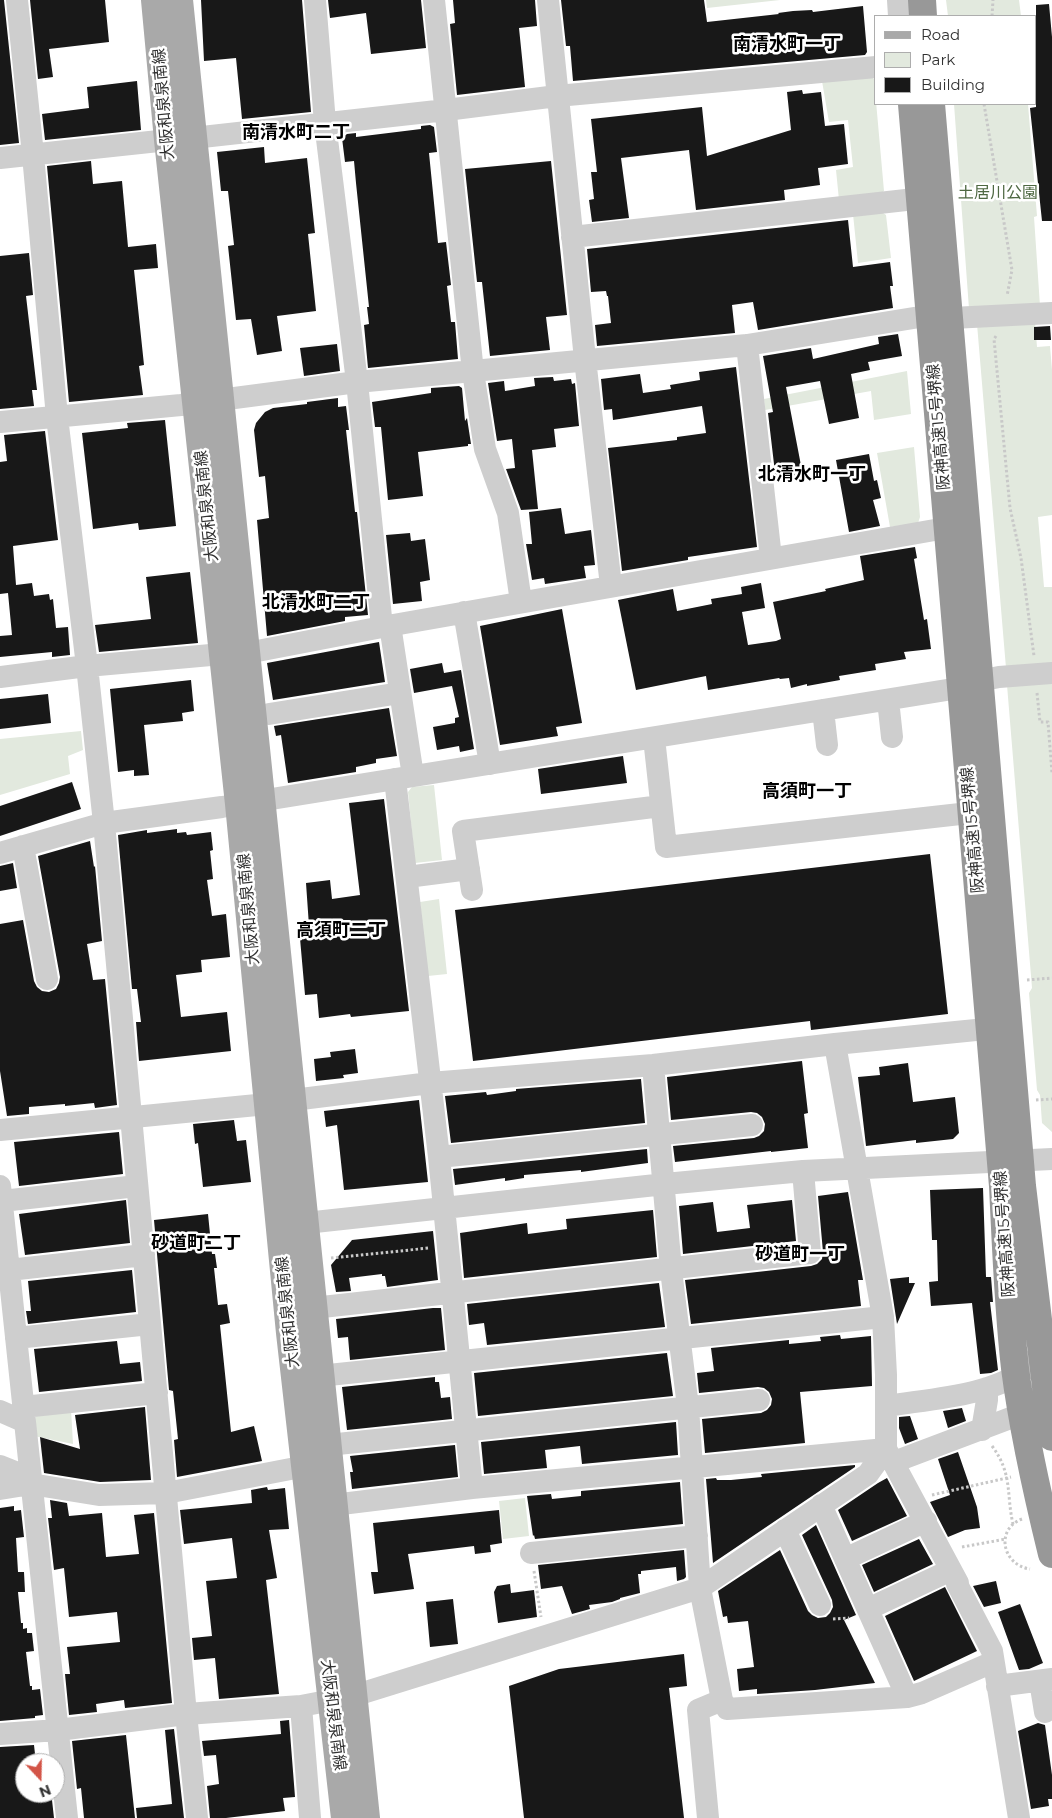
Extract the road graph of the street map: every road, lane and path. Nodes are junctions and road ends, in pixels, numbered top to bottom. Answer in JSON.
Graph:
{"nodes":[{"id":1,"x":16,"y":0,"type":"edge"},
{"id":2,"x":155,"y":0,"type":"edge"},
{"id":3,"x":179,"y":0,"type":"edge"},
{"id":4,"x":315,"y":0,"type":"edge"},
{"id":5,"x":434,"y":0,"type":"edge"},
{"id":6,"x":548,"y":0,"type":"edge"},
{"id":7,"x":898,"y":0,"type":"edge"},
{"id":8,"x":903,"y":0,"type":"edge"},
{"id":9,"x":922,"y":0,"type":"edge"},
{"id":10,"x":927,"y":0,"type":"edge"},
{"id":11,"x":993,"y":0,"type":"edge"},
{"id":12,"x":899,"y":15,"type":"edge"},
{"id":13,"x":904,"y":15,"type":"edge"},
{"id":14,"x":923,"y":15,"type":"edge"},
{"id":15,"x":928,"y":15,"type":"edge"},
{"id":16,"x":992,"y":15,"type":"edge"},
{"id":17,"x":874,"y":67,"type":"edge"},
{"id":18,"x":557,"y":96,"type":"junction"},
{"id":19,"x":906,"y":105,"type":"edge"},
{"id":20,"x":912,"y":105,"type":"edge"},
{"id":21,"x":931,"y":105,"type":"edge"},
{"id":22,"x":935,"y":105,"type":"edge"},
{"id":23,"x":984,"y":105,"type":"edge"},
{"id":24,"x":446,"y":110,"type":"junction"},
{"id":25,"x":325,"y":123,"type":"junction"},
{"id":26,"x":180,"y":139,"type":"junction"},
{"id":27,"x":33,"y":155,"type":"junction"},
{"id":28,"x":0,"y":158,"type":"edge"},
{"id":29,"x":915,"y":199,"type":"junction"},
{"id":30,"x":572,"y":237,"type":"junction"},
{"id":31,"x":1007,"y":299,"type":"dead end"},
{"id":32,"x":1052,"y":313,"type":"edge"},
{"id":33,"x":926,"y":316,"type":"junction"},
{"id":34,"x":952,"y":318,"type":"junction"},
{"id":35,"x":999,"y":332,"type":"dead end"},
{"id":36,"x":747,"y":345,"type":"junction"},
{"id":37,"x":585,"y":359,"type":"junction"},
{"id":38,"x":473,"y":372,"type":"junction"},
{"id":39,"x":357,"y":382,"type":"junction"},
{"id":40,"x":207,"y":401,"type":"junction"},
{"id":41,"x":56,"y":417,"type":"junction"},
{"id":42,"x":0,"y":422,"type":"edge"},
{"id":43,"x":946,"y":528,"type":"junction"},
{"id":44,"x":771,"y":558,"type":"junction"},
{"id":45,"x":611,"y":586,"type":"junction"},
{"id":46,"x":521,"y":602,"type":"junction"},
{"id":47,"x":464,"y":612,"type":"junction"},
{"id":48,"x":386,"y":626,"type":"junction"},
{"id":49,"x":235,"y":653,"type":"junction"},
{"id":50,"x":1034,"y":657,"type":"dead end"},
{"id":51,"x":87,"y":666,"type":"junction"},
{"id":52,"x":1052,"y":673,"type":"edge"},
{"id":53,"x":0,"y":676,"type":"edge"},
{"id":54,"x":984,"y":680,"type":"junction"},
{"id":55,"x":959,"y":688,"type":"junction"},
{"id":56,"x":1037,"y":690,"type":"dead end"},
{"id":57,"x":400,"y":693,"type":"junction"},
{"id":58,"x":888,"y":700,"type":"junction"},
{"id":59,"x":823,"y":710,"type":"junction"},
{"id":60,"x":269,"y":714,"type":"dead end"},
{"id":61,"x":892,"y":737,"type":"dead end"},
{"id":62,"x":654,"y":738,"type":"junction"},
{"id":63,"x":827,"y":745,"type":"dead end"},
{"id":64,"x":490,"y":764,"type":"junction"},
{"id":65,"x":1052,"y":767,"type":"edge"},
{"id":66,"x":1052,"y":773,"type":"edge"},
{"id":67,"x":404,"y":778,"type":"junction"},
{"id":68,"x":250,"y":802,"type":"junction"},
{"id":69,"x":661,"y":806,"type":"junction"},
{"id":70,"x":969,"y":813,"type":"junction"},
{"id":71,"x":104,"y":823,"type":"junction"},
{"id":72,"x":23,"y":846,"type":"junction"},
{"id":73,"x":0,"y":853,"type":"edge"},
{"id":74,"x":406,"y":877,"type":"junction"},
{"id":75,"x":1052,"y":978,"type":"edge"},
{"id":76,"x":47,"y":979,"type":"dead end"},
{"id":77,"x":1024,"y":980,"type":"dead end"},
{"id":78,"x":986,"y":1029,"type":"junction"},
{"id":79,"x":835,"y":1044,"type":"junction"},
{"id":80,"x":653,"y":1065,"type":"junction"},
{"id":81,"x":430,"y":1083,"type":"junction"},
{"id":82,"x":1052,"y":1099,"type":"edge"},
{"id":83,"x":1035,"y":1100,"type":"dead end"},
{"id":84,"x":280,"y":1102,"type":"junction"},
{"id":85,"x":131,"y":1118,"type":"junction"},
{"id":86,"x":752,"y":1125,"type":"dead end"},
{"id":87,"x":0,"y":1130,"type":"edge"},
{"id":88,"x":659,"y":1134,"type":"junction"},
{"id":89,"x":438,"y":1156,"type":"junction"},
{"id":90,"x":1052,"y":1159,"type":"edge"},
{"id":91,"x":1023,"y":1160,"type":"junction"},
{"id":92,"x":998,"y":1161,"type":"junction"},
{"id":93,"x":856,"y":1168,"type":"junction"},
{"id":94,"x":803,"y":1172,"type":"junction"},
{"id":95,"x":665,"y":1184,"type":"junction"},
{"id":96,"x":137,"y":1186,"type":"junction"},
{"id":97,"x":1,"y":1193,"type":"edge"},
{"id":98,"x":442,"y":1208,"type":"junction"},
{"id":99,"x":292,"y":1225,"type":"junction"},
{"id":100,"x":447,"y":1246,"type":"junction"},
{"id":101,"x":144,"y":1255,"type":"junction"},
{"id":102,"x":327,"y":1258,"type":"dead end"},
{"id":103,"x":9,"y":1270,"type":"junction"},
{"id":104,"x":671,"y":1270,"type":"junction"},
{"id":105,"x":451,"y":1293,"type":"junction"},
{"id":106,"x":313,"y":1308,"type":"junction"},
{"id":107,"x":882,"y":1317,"type":"junction"},
{"id":108,"x":150,"y":1324,"type":"junction"},
{"id":109,"x":16,"y":1338,"type":"junction"},
{"id":110,"x":680,"y":1338,"type":"junction"},
{"id":111,"x":1052,"y":1339,"type":"edge"},
{"id":112,"x":460,"y":1361,"type":"junction"},
{"id":113,"x":319,"y":1376,"type":"junction"},
{"id":114,"x":987,"y":1388,"type":"junction"},
{"id":115,"x":156,"y":1393,"type":"junction"},
{"id":116,"x":759,"y":1400,"type":"dead end"},
{"id":117,"x":1052,"y":1404,"type":"edge"},
{"id":118,"x":887,"y":1406,"type":"junction"},
{"id":119,"x":688,"y":1407,"type":"junction"},
{"id":120,"x":0,"y":1411,"type":"edge"},
{"id":121,"x":24,"y":1415,"type":"junction"},
{"id":122,"x":466,"y":1430,"type":"junction"},
{"id":123,"x":979,"y":1431,"type":"junction"},
{"id":124,"x":1052,"y":1437,"type":"edge"},
{"id":125,"x":328,"y":1445,"type":"junction"},
{"id":126,"x":890,"y":1455,"type":"junction"},
{"id":127,"x":0,"y":1466,"type":"edge"},
{"id":128,"x":306,"y":1466,"type":"junction"},
{"id":129,"x":692,"y":1466,"type":"junction"},
{"id":130,"x":1017,"y":1476,"type":"dead end"},
{"id":131,"x":1007,"y":1478,"type":"junction"},
{"id":132,"x":31,"y":1484,"type":"junction"},
{"id":133,"x":0,"y":1488,"type":"edge"},
{"id":134,"x":472,"y":1488,"type":"junction"},
{"id":135,"x":166,"y":1493,"type":"junction"},
{"id":136,"x":913,"y":1499,"type":"junction"},
{"id":137,"x":821,"y":1505,"type":"junction"},
{"id":138,"x":334,"y":1506,"type":"junction"},
{"id":139,"x":1025,"y":1518,"type":"dead end"},
{"id":140,"x":926,"y":1522,"type":"junction"},
{"id":141,"x":1013,"y":1524,"type":"junction"},
{"id":142,"x":785,"y":1530,"type":"junction"},
{"id":143,"x":697,"y":1536,"type":"junction"},
{"id":144,"x":1006,"y":1539,"type":"junction"},
{"id":145,"x":531,"y":1553,"type":"joint"},
{"id":146,"x":845,"y":1559,"type":"junction"},
{"id":147,"x":947,"y":1561,"type":"junction"},
{"id":148,"x":1041,"y":1562,"type":"edge"},
{"id":149,"x":700,"y":1588,"type":"junction"},
{"id":150,"x":820,"y":1605,"type":"joint"},
{"id":151,"x":869,"y":1612,"type":"junction"},
{"id":152,"x":544,"y":1637,"type":"junction"},
{"id":153,"x":993,"y":1662,"type":"junction"},
{"id":154,"x":1046,"y":1680,"type":"edge"},
{"id":155,"x":997,"y":1686,"type":"junction"},
{"id":156,"x":907,"y":1697,"type":"junction"},
{"id":157,"x":342,"y":1698,"type":"junction"},
{"id":158,"x":722,"y":1700,"type":"junction"},
{"id":159,"x":301,"y":1706,"type":"junction"},
{"id":160,"x":1045,"y":1712,"type":"dead end"},
{"id":161,"x":186,"y":1714,"type":"junction"},
{"id":162,"x":58,"y":1730,"type":"junction"},
{"id":163,"x":0,"y":1734,"type":"edge"},
{"id":164,"x":66,"y":1818,"type":"edge"},
{"id":165,"x":197,"y":1818,"type":"edge"},
{"id":166,"x":310,"y":1818,"type":"edge"},
{"id":167,"x":344,"y":1818,"type":"edge"},
{"id":168,"x":366,"y":1818,"type":"edge"},
{"id":169,"x":708,"y":1818,"type":"edge"},
{"id":170,"x":1019,"y":1818,"type":"edge"}],
"edges":[{"from":1,"to":27,"type":"street"},
{"from":2,"to":26,"type":"main road","name":"大阪和泉泉南線"},
{"from":3,"to":26,"type":"main road","name":"大阪和泉泉南線"},
{"from":4,"to":25,"type":"street"},
{"from":5,"to":24,"type":"street"},
{"from":6,"to":18,"type":"street"},
{"from":7,"to":12,"type":"street"},
{"from":8,"to":13,"type":"highway"},
{"from":9,"to":14,"type":"highway"},
{"from":10,"to":15,"type":"street"},
{"from":11,"to":16,"type":"path"},
{"from":17,"to":18,"type":"street"},
{"from":18,"to":24,"type":"street"},
{"from":18,"to":30,"type":"street"},
{"from":19,"to":29,"type":"street"},
{"from":20,"to":148,"type":"highway","name":"阪神高速15号堺線","bridge":true},
{"from":21,"to":124,"type":"highway","name":"阪神高速15号堺線","bridge":true},
{"from":22,"to":34,"type":"street"},
{"from":23,"to":31,"type":"path"},
{"from":24,"to":25,"type":"street"},
{"from":24,"to":38,"type":"street"},
{"from":25,"to":26,"type":"street"},
{"from":25,"to":39,"type":"street"},
{"from":26,"to":27,"type":"street"},
{"from":26,"to":40,"type":"main road","name":"大阪和泉泉南線"},
{"from":27,"to":28,"type":"street"},
{"from":27,"to":41,"type":"street"},
{"from":29,"to":30,"type":"street"},
{"from":29,"to":33,"type":"street"},
{"from":30,"to":37,"type":"street"},
{"from":32,"to":34,"type":"street"},
{"from":33,"to":34,"type":"street"},
{"from":33,"to":36,"type":"street"},
{"from":33,"to":43,"type":"street"},
{"from":34,"to":54,"type":"street"},
{"from":35,"to":50,"type":"path"},
{"from":36,"to":37,"type":"street"},
{"from":36,"to":44,"type":"street"},
{"from":37,"to":38,"type":"street"},
{"from":37,"to":45,"type":"street"},
{"from":38,"to":39,"type":"street"},
{"from":38,"to":46,"type":"street"},
{"from":39,"to":40,"type":"street"},
{"from":39,"to":48,"type":"street"},
{"from":40,"to":41,"type":"street"},
{"from":40,"to":49,"type":"main road","name":"大阪和泉泉南線"},
{"from":41,"to":42,"type":"street"},
{"from":41,"to":51,"type":"street"},
{"from":43,"to":44,"type":"street"},
{"from":43,"to":55,"type":"street"},
{"from":44,"to":45,"type":"street"},
{"from":45,"to":46,"type":"street"},
{"from":46,"to":47,"type":"street"},
{"from":47,"to":48,"type":"street"},
{"from":47,"to":64,"type":"street"},
{"from":48,"to":49,"type":"street"},
{"from":48,"to":57,"type":"street"},
{"from":49,"to":51,"type":"street"},
{"from":49,"to":68,"type":"main road","name":"大阪和泉泉南線"},
{"from":51,"to":53,"type":"street"},
{"from":51,"to":71,"type":"street"},
{"from":52,"to":54,"type":"street"},
{"from":54,"to":55,"type":"street"},
{"from":54,"to":91,"type":"street"},
{"from":55,"to":58,"type":"street"},
{"from":55,"to":70,"type":"street"},
{"from":56,"to":65,"type":"path"},
{"from":57,"to":60,"type":"street"},
{"from":57,"to":67,"type":"street"},
{"from":58,"to":59,"type":"street"},
{"from":58,"to":61,"type":"street"},
{"from":59,"to":62,"type":"street"},
{"from":59,"to":63,"type":"street"},
{"from":62,"to":64,"type":"street"},
{"from":62,"to":69,"type":"street"},
{"from":64,"to":67,"type":"street"},
{"from":65,"to":66,"type":"path"},
{"from":67,"to":68,"type":"street"},
{"from":67,"to":74,"type":"street"},
{"from":68,"to":71,"type":"street"},
{"from":68,"to":84,"type":"main road","name":"大阪和泉泉南線"},
{"from":69,"to":70,"type":"street"},
{"from":69,"to":74,"type":"street"},
{"from":70,"to":78,"type":"street"},
{"from":71,"to":72,"type":"street"},
{"from":71,"to":85,"type":"street"},
{"from":72,"to":73,"type":"street"},
{"from":72,"to":76,"type":"street"},
{"from":74,"to":81,"type":"street"},
{"from":75,"to":77,"type":"path"},
{"from":78,"to":79,"type":"street"},
{"from":78,"to":92,"type":"street"},
{"from":79,"to":80,"type":"street"},
{"from":79,"to":93,"type":"street"},
{"from":80,"to":81,"type":"street"},
{"from":80,"to":88,"type":"street"},
{"from":81,"to":84,"type":"street"},
{"from":81,"to":89,"type":"street"},
{"from":82,"to":83,"type":"path"},
{"from":84,"to":85,"type":"street"},
{"from":84,"to":99,"type":"main road","name":"大阪和泉泉南線"},
{"from":85,"to":87,"type":"street"},
{"from":85,"to":96,"type":"street"},
{"from":86,"to":88,"type":"street"},
{"from":88,"to":89,"type":"street"},
{"from":88,"to":95,"type":"street"},
{"from":89,"to":98,"type":"street"},
{"from":90,"to":91,"type":"street"},
{"from":91,"to":92,"type":"street"},
{"from":92,"to":93,"type":"street"},
{"from":93,"to":94,"type":"street"},
{"from":93,"to":107,"type":"street"},
{"from":94,"to":95,"type":"street"},
{"from":94,"to":104,"type":"street"},
{"from":95,"to":98,"type":"street"},
{"from":95,"to":104,"type":"street"},
{"from":96,"to":97,"type":"street"},
{"from":96,"to":101,"type":"street"},
{"from":97,"to":103,"type":"street"},
{"from":98,"to":99,"type":"street"},
{"from":98,"to":100,"type":"street"},
{"from":99,"to":106,"type":"main road","name":"大阪和泉泉南線"},
{"from":99,"to":128,"type":"main road","name":"大阪和泉泉南線"},
{"from":100,"to":102,"type":"path"},
{"from":100,"to":105,"type":"street"},
{"from":101,"to":103,"type":"street"},
{"from":101,"to":108,"type":"street"},
{"from":103,"to":109,"type":"street"},
{"from":104,"to":105,"type":"street"},
{"from":104,"to":110,"type":"street"},
{"from":105,"to":106,"type":"street"},
{"from":105,"to":112,"type":"street"},
{"from":106,"to":113,"type":"main road","name":"大阪和泉泉南線"},
{"from":107,"to":110,"type":"street"},
{"from":107,"to":118,"type":"street"},
{"from":108,"to":109,"type":"street"},
{"from":108,"to":115,"type":"street"},
{"from":109,"to":121,"type":"street"},
{"from":110,"to":112,"type":"street"},
{"from":110,"to":119,"type":"street"},
{"from":111,"to":114,"type":"street"},
{"from":112,"to":113,"type":"street"},
{"from":112,"to":122,"type":"street"},
{"from":113,"to":125,"type":"main road","name":"大阪和泉泉南線"},
{"from":114,"to":118,"type":"street"},
{"from":114,"to":123,"type":"street"},
{"from":115,"to":121,"type":"street"},
{"from":115,"to":135,"type":"street"},
{"from":116,"to":119,"type":"street"},
{"from":117,"to":123,"type":"street"},
{"from":118,"to":126,"type":"street"},
{"from":119,"to":122,"type":"street"},
{"from":119,"to":129,"type":"street"},
{"from":120,"to":121,"type":"street"},
{"from":121,"to":132,"type":"street"},
{"from":122,"to":125,"type":"street"},
{"from":122,"to":134,"type":"street"},
{"from":123,"to":126,"type":"street"},
{"from":123,"to":131,"type":"path"},
{"from":125,"to":138,"type":"main road","name":"大阪和泉泉南線"},
{"from":126,"to":129,"type":"street"},
{"from":126,"to":136,"type":"street"},
{"from":126,"to":137,"type":"street"},
{"from":127,"to":132,"type":"street"},
{"from":128,"to":135,"type":"street"},
{"from":128,"to":157,"type":"main road","name":"大阪和泉泉南線"},
{"from":129,"to":134,"type":"street"},
{"from":129,"to":143,"type":"street"},
{"from":130,"to":131,"type":"path"},
{"from":131,"to":136,"type":"path"},
{"from":131,"to":141,"type":"path"},
{"from":132,"to":133,"type":"street"},
{"from":132,"to":135,"type":"street"},
{"from":132,"to":162,"type":"street"},
{"from":134,"to":138,"type":"street"},
{"from":135,"to":161,"type":"street"},
{"from":136,"to":140,"type":"street"},
{"from":137,"to":142,"type":"street"},
{"from":137,"to":146,"type":"street"},
{"from":138,"to":157,"type":"main road","name":"大阪和泉泉南線"},
{"from":139,"to":141,"type":"path"},
{"from":140,"to":146,"type":"street"},
{"from":140,"to":147,"type":"street"},
{"from":141,"to":144,"type":"path"},
{"from":142,"to":149,"type":"street"},
{"from":142,"to":150,"type":"street"},
{"from":143,"to":145,"type":"street"},
{"from":143,"to":149,"type":"street"},
{"from":144,"to":147,"type":"path"},
{"from":144,"to":148,"type":"path"},
{"from":145,"to":152,"type":"path"},
{"from":146,"to":151,"type":"street"},
{"from":147,"to":151,"type":"street"},
{"from":147,"to":153,"type":"street"},
{"from":149,"to":152,"type":"street"},
{"from":149,"to":158,"type":"street"},
{"from":150,"to":151,"type":"path"},
{"from":151,"to":156,"type":"street"},
{"from":152,"to":157,"type":"street"},
{"from":153,"to":155,"type":"street"},
{"from":153,"to":156,"type":"street"},
{"from":154,"to":155,"type":"street"},
{"from":154,"to":160,"type":"street"},
{"from":155,"to":170,"type":"street"},
{"from":156,"to":158,"type":"street"},
{"from":157,"to":159,"type":"street"},
{"from":157,"to":167,"type":"main road","name":"大阪和泉泉南線"},
{"from":157,"to":168,"type":"main road","name":"大阪和泉泉南線"},
{"from":158,"to":169,"type":"street"},
{"from":159,"to":161,"type":"street"},
{"from":159,"to":166,"type":"street"},
{"from":161,"to":162,"type":"street"},
{"from":161,"to":165,"type":"street"},
{"from":162,"to":163,"type":"street"},
{"from":162,"to":164,"type":"street"}]}
